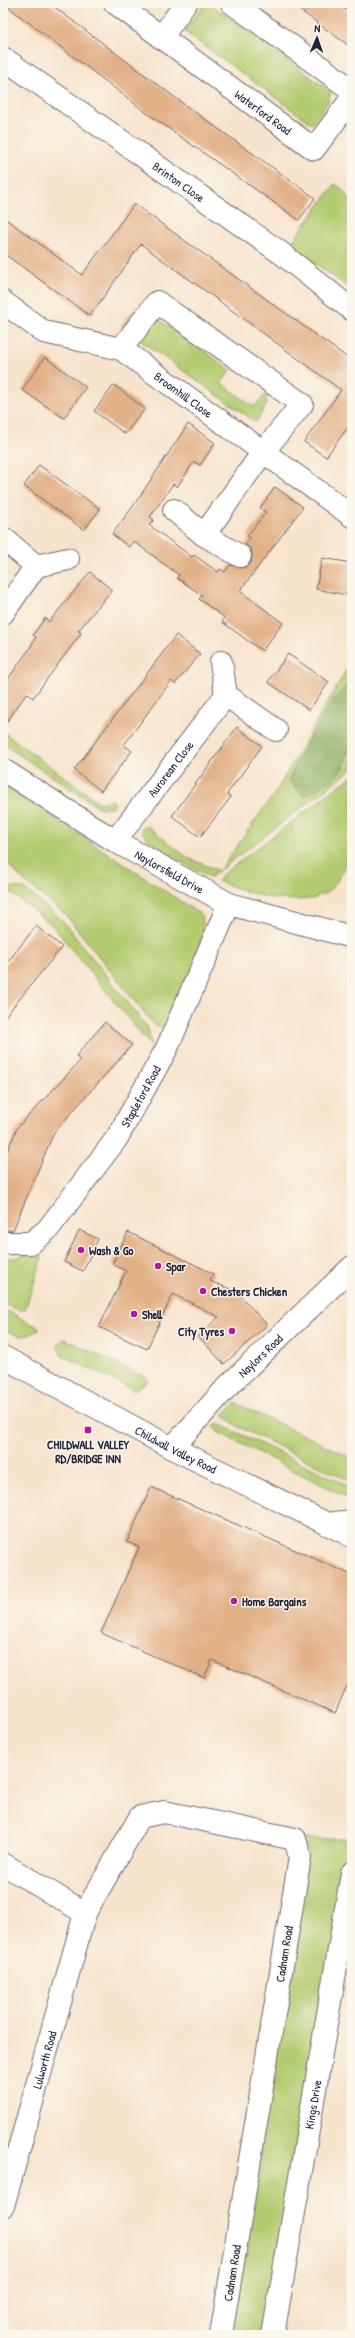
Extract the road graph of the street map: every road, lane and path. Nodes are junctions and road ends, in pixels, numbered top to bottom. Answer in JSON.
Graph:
{"nodes":[{"id":1,"x":115,"y":3,"type":"edge"},
{"id":2,"x":186,"y":3,"type":"edge"},
{"id":3,"x":232,"y":3,"type":"edge"},
{"id":4,"x":161,"y":38,"type":"junction"},
{"id":5,"x":3,"y":58,"type":"edge"},
{"id":6,"x":352,"y":90,"type":"edge"},
{"id":7,"x":352,"y":98,"type":"edge"},
{"id":8,"x":3,"y":302,"type":"edge"},
{"id":9,"x":352,"y":310,"type":"edge"},
{"id":10,"x":121,"y":349,"type":"junction"},
{"id":11,"x":263,"y":452,"type":"junction"},
{"id":12,"x":174,"y":510,"type":"dead end"},
{"id":13,"x":352,"y":516,"type":"edge"},
{"id":14,"x":204,"y":534,"type":"junction"},
{"id":15,"x":3,"y":538,"type":"edge"},
{"id":16,"x":240,"y":556,"type":"dead end"},
{"id":17,"x":68,"y":559,"type":"dead end"},
{"id":18,"x":36,"y":566,"type":"junction"},
{"id":19,"x":3,"y":612,"type":"edge"},
{"id":20,"x":222,"y":662,"type":"dead end"},
{"id":21,"x":226,"y":695,"type":"junction"},
{"id":22,"x":276,"y":730,"type":"dead end"},
{"id":23,"x":3,"y":770,"type":"edge"},
{"id":24,"x":115,"y":841,"type":"junction"},
{"id":25,"x":229,"y":904,"type":"junction"},
{"id":26,"x":352,"y":937,"type":"edge"},
{"id":27,"x":3,"y":1243,"type":"edge"},
{"id":28,"x":352,"y":1267,"type":"edge"},
{"id":29,"x":3,"y":1357,"type":"edge"},
{"id":30,"x":172,"y":1448,"type":"junction"},
{"id":31,"x":352,"y":1521,"type":"edge"},
{"id":32,"x":327,"y":1524,"type":"junction"},
{"id":33,"x":352,"y":1536,"type":"edge"},
{"id":34,"x":3,"y":1864,"type":"edge"},
{"id":35,"x":352,"y":1873,"type":"edge"},
{"id":36,"x":84,"y":1913,"type":"junction"},
{"id":37,"x":3,"y":2206,"type":"edge"},
{"id":38,"x":222,"y":2335,"type":"edge"},
{"id":39,"x":273,"y":2335,"type":"edge"}],
"edges":[{"from":1,"to":4,"type":"street","name":"Waterford Road"},
{"from":2,"to":4,"type":"street"},
{"from":3,"to":6,"type":"street"},
{"from":4,"to":7,"type":"street","name":"Waterford Road"},
{"from":5,"to":9,"type":"street","name":"Brinton Close"},
{"from":8,"to":10,"type":"street","name":"Broomhill Close"},
{"from":10,"to":11,"type":"street","name":"Broomhill Close"},
{"from":10,"to":11,"type":"street"},
{"from":11,"to":13,"type":"street","name":"Broomhill Close"},
{"from":11,"to":14,"type":"street"},
{"from":12,"to":14,"type":"street"},
{"from":14,"to":16,"type":"street"},
{"from":15,"to":18,"type":"street"},
{"from":17,"to":18,"type":"street"},
{"from":18,"to":19,"type":"street"},
{"from":20,"to":21,"type":"street"},
{"from":21,"to":22,"type":"street"},
{"from":21,"to":24,"type":"street","name":"Aurorean Close"},
{"from":23,"to":24,"type":"street","name":"Naylorsfield Drive"},
{"from":24,"to":25,"type":"street","name":"Naylorsfield Drive"},
{"from":25,"to":26,"type":"street","name":"Naylorsfield Drive"},
{"from":25,"to":27,"type":"street","name":"Stapleford Road"},
{"from":28,"to":30,"type":"street","name":"Naylors Road"},
{"from":29,"to":30,"type":"street","name":"Childwall Valley Road"},
{"from":30,"to":32,"type":"street","name":"Childwall Valley Road"},
{"from":31,"to":32,"type":"street"},
{"from":32,"to":33,"type":"street","name":"Childwall Valley Road"},
{"from":34,"to":36,"type":"street"},
{"from":35,"to":39,"type":"street","name":"Kings Drive"},
{"from":36,"to":37,"type":"street","name":"Lulworth Road"},
{"from":36,"to":38,"type":"street","name":"Cadnam Road"}]}
